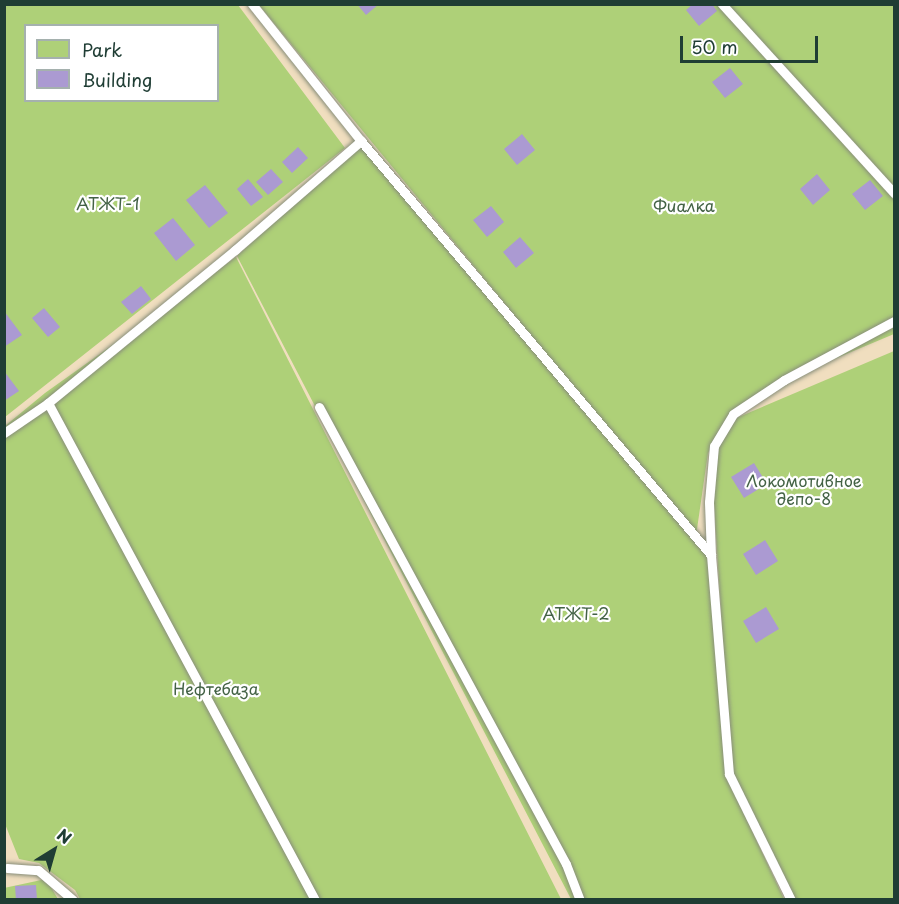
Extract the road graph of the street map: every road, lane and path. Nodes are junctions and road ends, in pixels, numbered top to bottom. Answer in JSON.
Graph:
{"nodes":[{"id":1,"x":252,"y":4,"type":"edge"},
{"id":2,"x":722,"y":4,"type":"edge"},
{"id":3,"x":360,"y":141,"type":"junction"},
{"id":4,"x":894,"y":193,"type":"edge"},
{"id":5,"x":894,"y":321,"type":"edge"},
{"id":6,"x":48,"y":403,"type":"junction"},
{"id":7,"x":319,"y":407,"type":"dead end"},
{"id":8,"x":4,"y":433,"type":"edge"},
{"id":9,"x":711,"y":555,"type":"junction"},
{"id":10,"x":5,"y":866,"type":"edge"},
{"id":11,"x":73,"y":900,"type":"edge"},
{"id":12,"x":315,"y":900,"type":"edge"},
{"id":13,"x":580,"y":900,"type":"edge"},
{"id":14,"x":791,"y":900,"type":"edge"}],
"edges":[{"from":1,"to":3,"type":"lane"},
{"from":2,"to":4,"type":"lane"},
{"from":3,"to":6,"type":"lane"},
{"from":3,"to":9,"type":"lane"},
{"from":5,"to":9,"type":"lane"},
{"from":6,"to":8,"type":"lane"},
{"from":6,"to":12,"type":"lane"},
{"from":7,"to":13,"type":"lane"},
{"from":9,"to":14,"type":"lane"},
{"from":10,"to":11,"type":"lane"}]}
